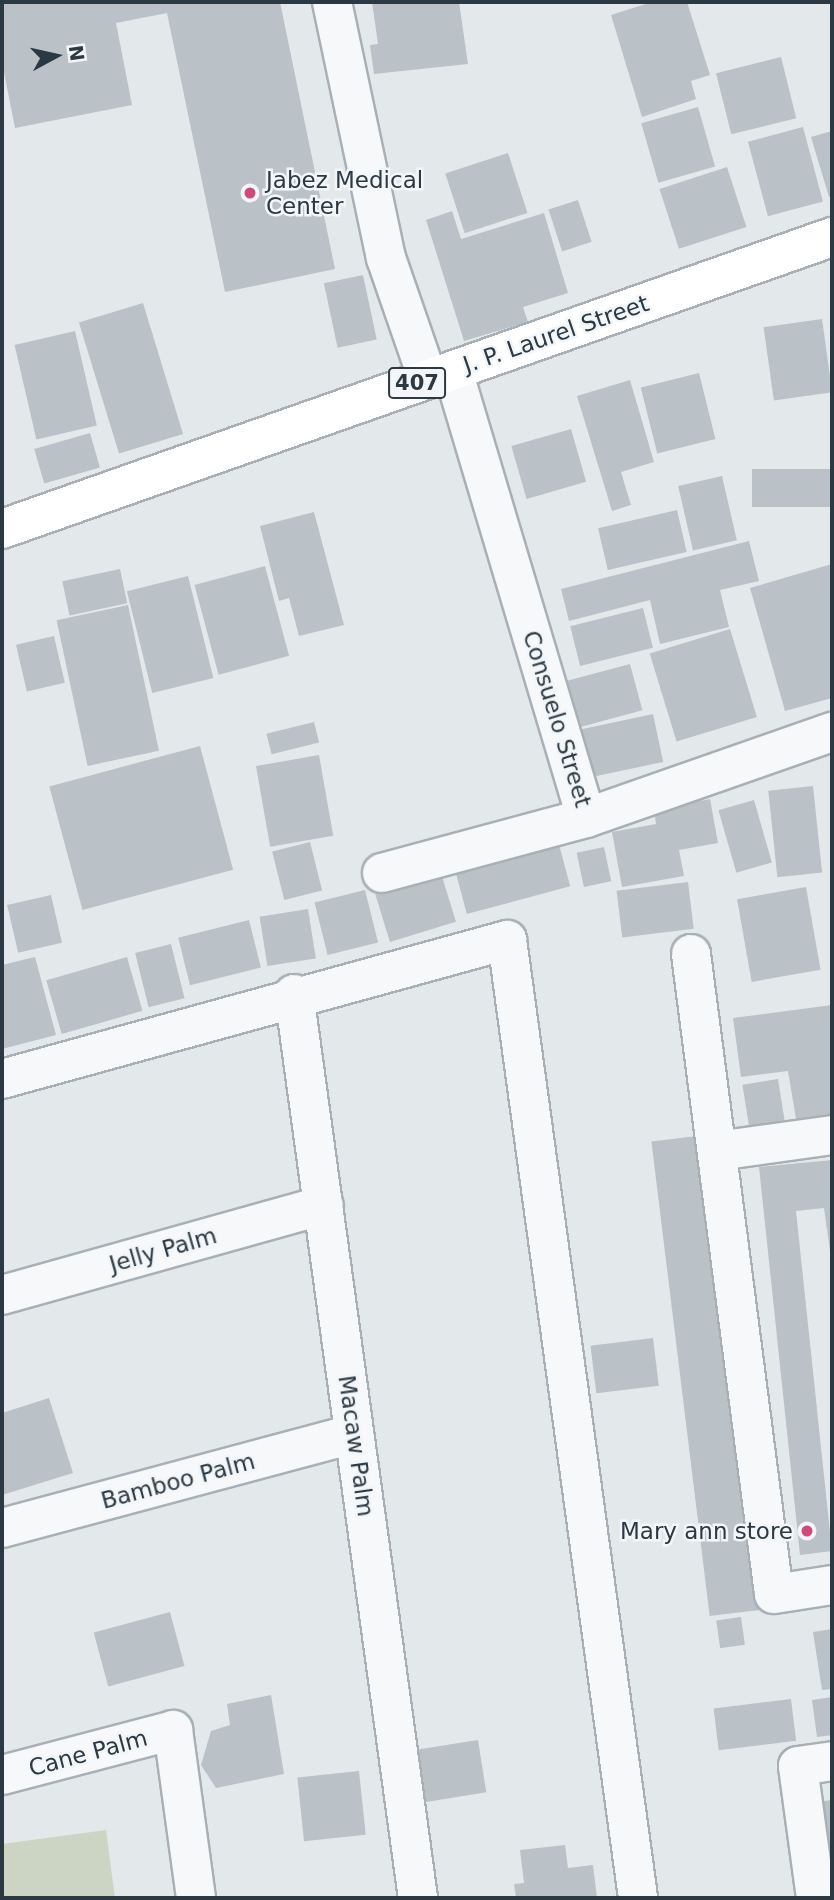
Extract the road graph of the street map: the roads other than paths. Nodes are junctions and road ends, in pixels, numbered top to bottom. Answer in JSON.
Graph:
{"nodes":[{"id":1,"x":332,"y":2,"type":"edge"},
{"id":2,"x":832,"y":237,"type":"edge"},
{"id":3,"x":440,"y":375,"type":"junction"},
{"id":4,"x":2,"y":529,"type":"edge"},
{"id":5,"x":832,"y":732,"type":"edge"},
{"id":6,"x":586,"y":818,"type":"junction"},
{"id":7,"x":382,"y":873,"type":"dead end"},
{"id":8,"x":691,"y":954,"type":"dead end"},
{"id":9,"x":294,"y":994,"type":"junction"},
{"id":10,"x":2,"y":1079,"type":"edge"},
{"id":11,"x":832,"y":1135,"type":"edge"},
{"id":12,"x":717,"y":1151,"type":"junction"},
{"id":13,"x":324,"y":1205,"type":"junction"},
{"id":14,"x":2,"y":1295,"type":"edge"},
{"id":15,"x":354,"y":1434,"type":"junction"},
{"id":16,"x":2,"y":1528,"type":"edge"},
{"id":17,"x":832,"y":1586,"type":"edge"},
{"id":18,"x":832,"y":1761,"type":"edge"},
{"id":19,"x":2,"y":1775,"type":"edge"},
{"id":20,"x":196,"y":1898,"type":"edge"},
{"id":21,"x":418,"y":1898,"type":"edge"},
{"id":22,"x":638,"y":1898,"type":"edge"},
{"id":23,"x":816,"y":1898,"type":"edge"}],
"edges":[{"from":1,"to":3,"type":"street","name":"Consuelo Street"},
{"from":2,"to":3,"type":"main road","name":"J. P. Laurel Street","number":"407"},
{"from":3,"to":4,"type":"main road","name":"J. P. Laurel Street","number":"407"},
{"from":3,"to":6,"type":"street","name":"Consuelo Street"},
{"from":5,"to":6,"type":"street","name":"Consuelo Street"},
{"from":6,"to":7,"type":"street"},
{"from":8,"to":12,"type":"street"},
{"from":9,"to":10,"type":"street"},
{"from":9,"to":13,"type":"street","name":"Macaw Palm"},
{"from":9,"to":22,"type":"street"},
{"from":11,"to":12,"type":"street"},
{"from":12,"to":17,"type":"street"},
{"from":13,"to":14,"type":"street","name":"Jelly Palm"},
{"from":13,"to":15,"type":"street","name":"Macaw Palm"},
{"from":15,"to":16,"type":"street","name":"Bamboo Palm"},
{"from":15,"to":21,"type":"street","name":"Macaw Palm"},
{"from":18,"to":23,"type":"street"},
{"from":19,"to":20,"type":"street","name":"Cane Palm"}]}
